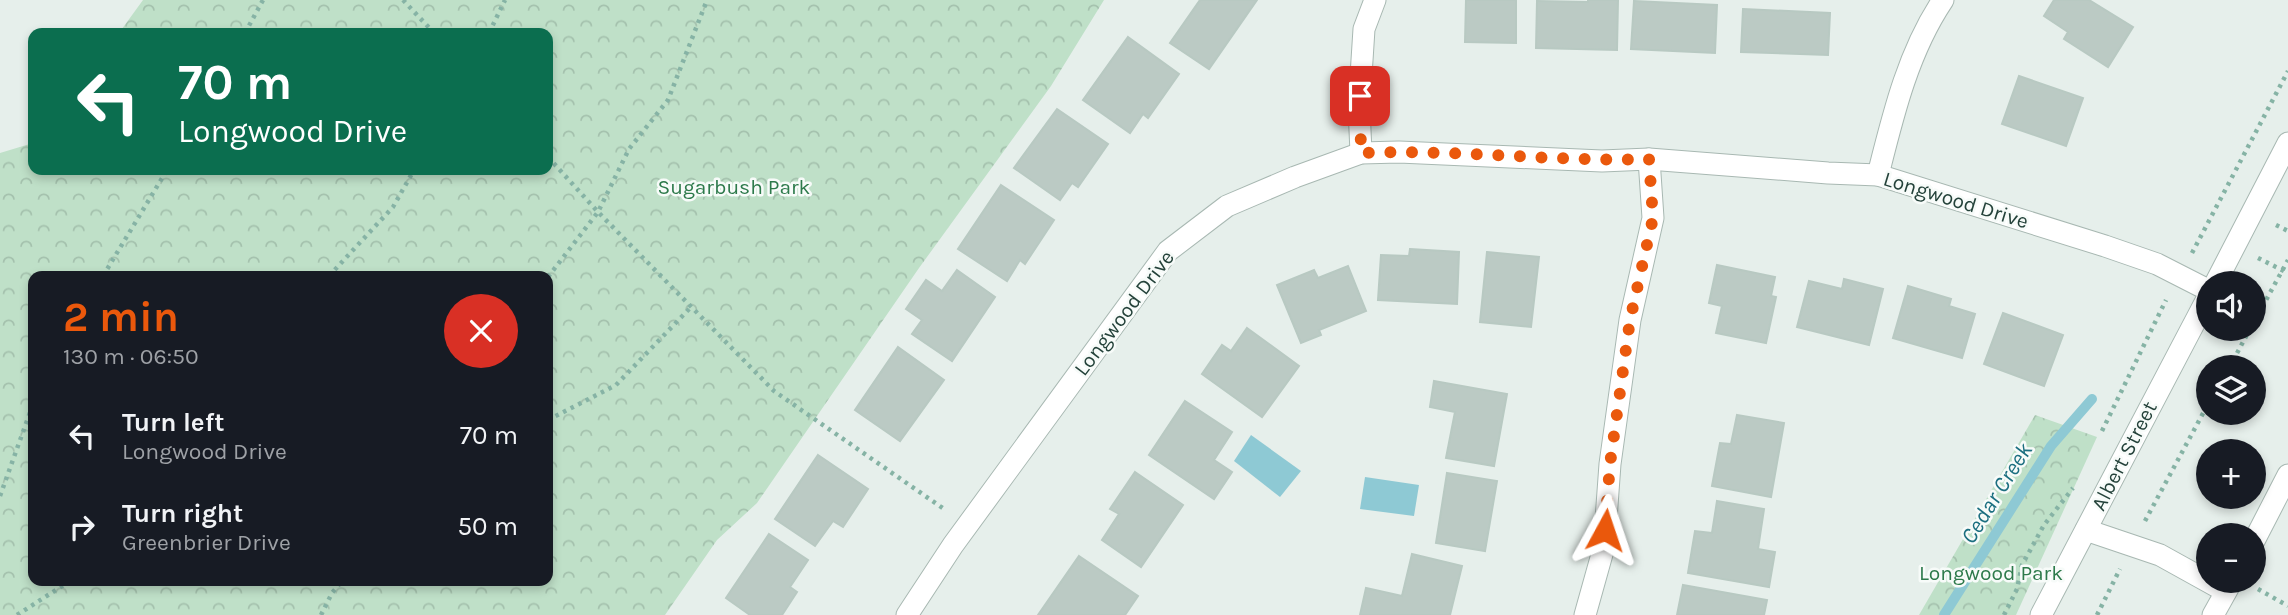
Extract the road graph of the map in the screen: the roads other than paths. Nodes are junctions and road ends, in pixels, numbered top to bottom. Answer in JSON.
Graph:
{"nodes":[{"id":1,"x":1375,"y":0,"type":"edge"},
{"id":2,"x":1943,"y":0,"type":"edge"},
{"id":3,"x":2288,"y":143,"type":"edge"},
{"id":4,"x":1361,"y":153,"type":"junction"},
{"id":5,"x":1649,"y":159,"type":"junction"},
{"id":6,"x":1878,"y":175,"type":"junction"},
{"id":7,"x":2223,"y":271,"type":"edge"},
{"id":8,"x":2196,"y":284,"type":"edge"},
{"id":9,"x":2196,"y":320,"type":"edge"},
{"id":10,"x":2288,"y":475,"type":"edge"},
{"id":11,"x":2263,"y":523,"type":"edge"},
{"id":12,"x":2086,"y":530,"type":"junction"},
{"id":13,"x":2196,"y":571,"type":"edge"},
{"id":14,"x":2225,"y":593,"type":"edge"},
{"id":15,"x":907,"y":615,"type":"edge"},
{"id":16,"x":1586,"y":615,"type":"edge"},
{"id":17,"x":2041,"y":615,"type":"edge"},
{"id":18,"x":2213,"y":615,"type":"edge"}],
"edges":[{"from":1,"to":4,"type":"street"},
{"from":2,"to":6,"type":"street"},
{"from":3,"to":7,"type":"street"},
{"from":4,"to":5,"type":"street","name":"Longwood Drive"},
{"from":4,"to":15,"type":"street","name":"Longwood Drive"},
{"from":5,"to":6,"type":"street","name":"Longwood Drive"},
{"from":5,"to":16,"type":"street"},
{"from":6,"to":8,"type":"street","name":"Longwood Drive"},
{"from":9,"to":12,"type":"street","name":"Albert Street"},
{"from":10,"to":11,"type":"street"},
{"from":12,"to":13,"type":"street"},
{"from":12,"to":17,"type":"street","name":"Albert Street"},
{"from":14,"to":18,"type":"street"}]}
